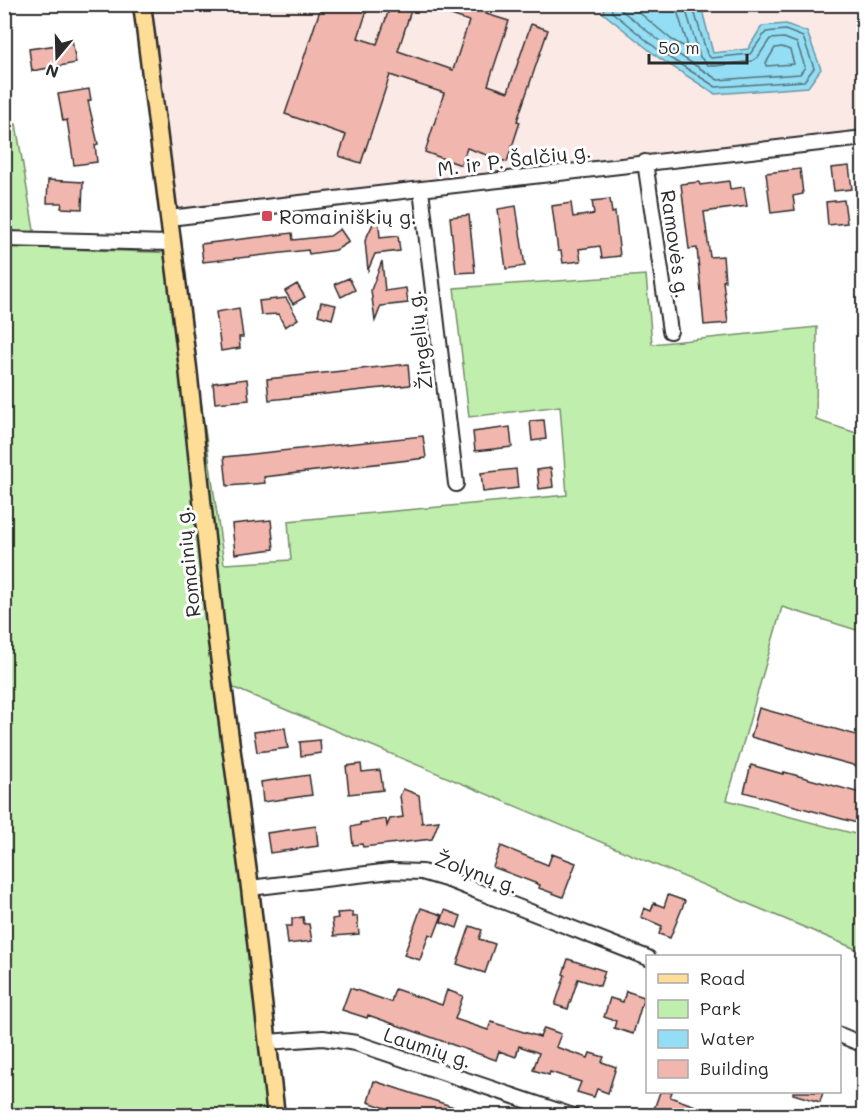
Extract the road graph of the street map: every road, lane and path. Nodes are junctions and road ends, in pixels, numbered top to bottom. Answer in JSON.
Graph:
{"nodes":[{"id":1,"x":142,"y":4,"type":"edge"},
{"id":2,"x":864,"y":138,"type":"edge"},
{"id":3,"x":645,"y":162,"type":"junction"},
{"id":4,"x":421,"y":190,"type":"junction"},
{"id":5,"x":169,"y":218,"type":"junction"},
{"id":6,"x":4,"y":239,"type":"edge"},
{"id":7,"x":171,"y":243,"type":"junction"},
{"id":8,"x":670,"y":331,"type":"dead end"},
{"id":9,"x":456,"y":484,"type":"dead end"},
{"id":10,"x":250,"y":888,"type":"junction"},
{"id":11,"x":646,"y":957,"type":"edge"},
{"id":12,"x":841,"y":1035,"type":"edge"},
{"id":13,"x":267,"y":1042,"type":"junction"},
{"id":14,"x":864,"y":1045,"type":"edge"},
{"id":15,"x":276,"y":1116,"type":"edge"},
{"id":16,"x":573,"y":1116,"type":"edge"}],
"edges":[{"from":1,"to":5,"type":"main road","name":"Romainių g."},
{"from":2,"to":3,"type":"street","name":"M. ir P. Šalčių g."},
{"from":3,"to":4,"type":"street","name":"M. ir P. Šalčių g."},
{"from":3,"to":8,"type":"street","name":"Ramovės g."},
{"from":4,"to":5,"type":"street","name":"M. ir P. Šalčių g."},
{"from":4,"to":9,"type":"street","name":"Žirgelių g."},
{"from":5,"to":7,"type":"main road","name":"Romainių g."},
{"from":6,"to":7,"type":"street"},
{"from":7,"to":10,"type":"main road","name":"Romainių g."},
{"from":10,"to":11,"type":"street","name":"Žolynų g."},
{"from":10,"to":13,"type":"main road","name":"Romainių g."},
{"from":12,"to":14,"type":"street"},
{"from":13,"to":15,"type":"main road","name":"Romainių g."},
{"from":13,"to":16,"type":"street","name":"Laumių g."}]}
